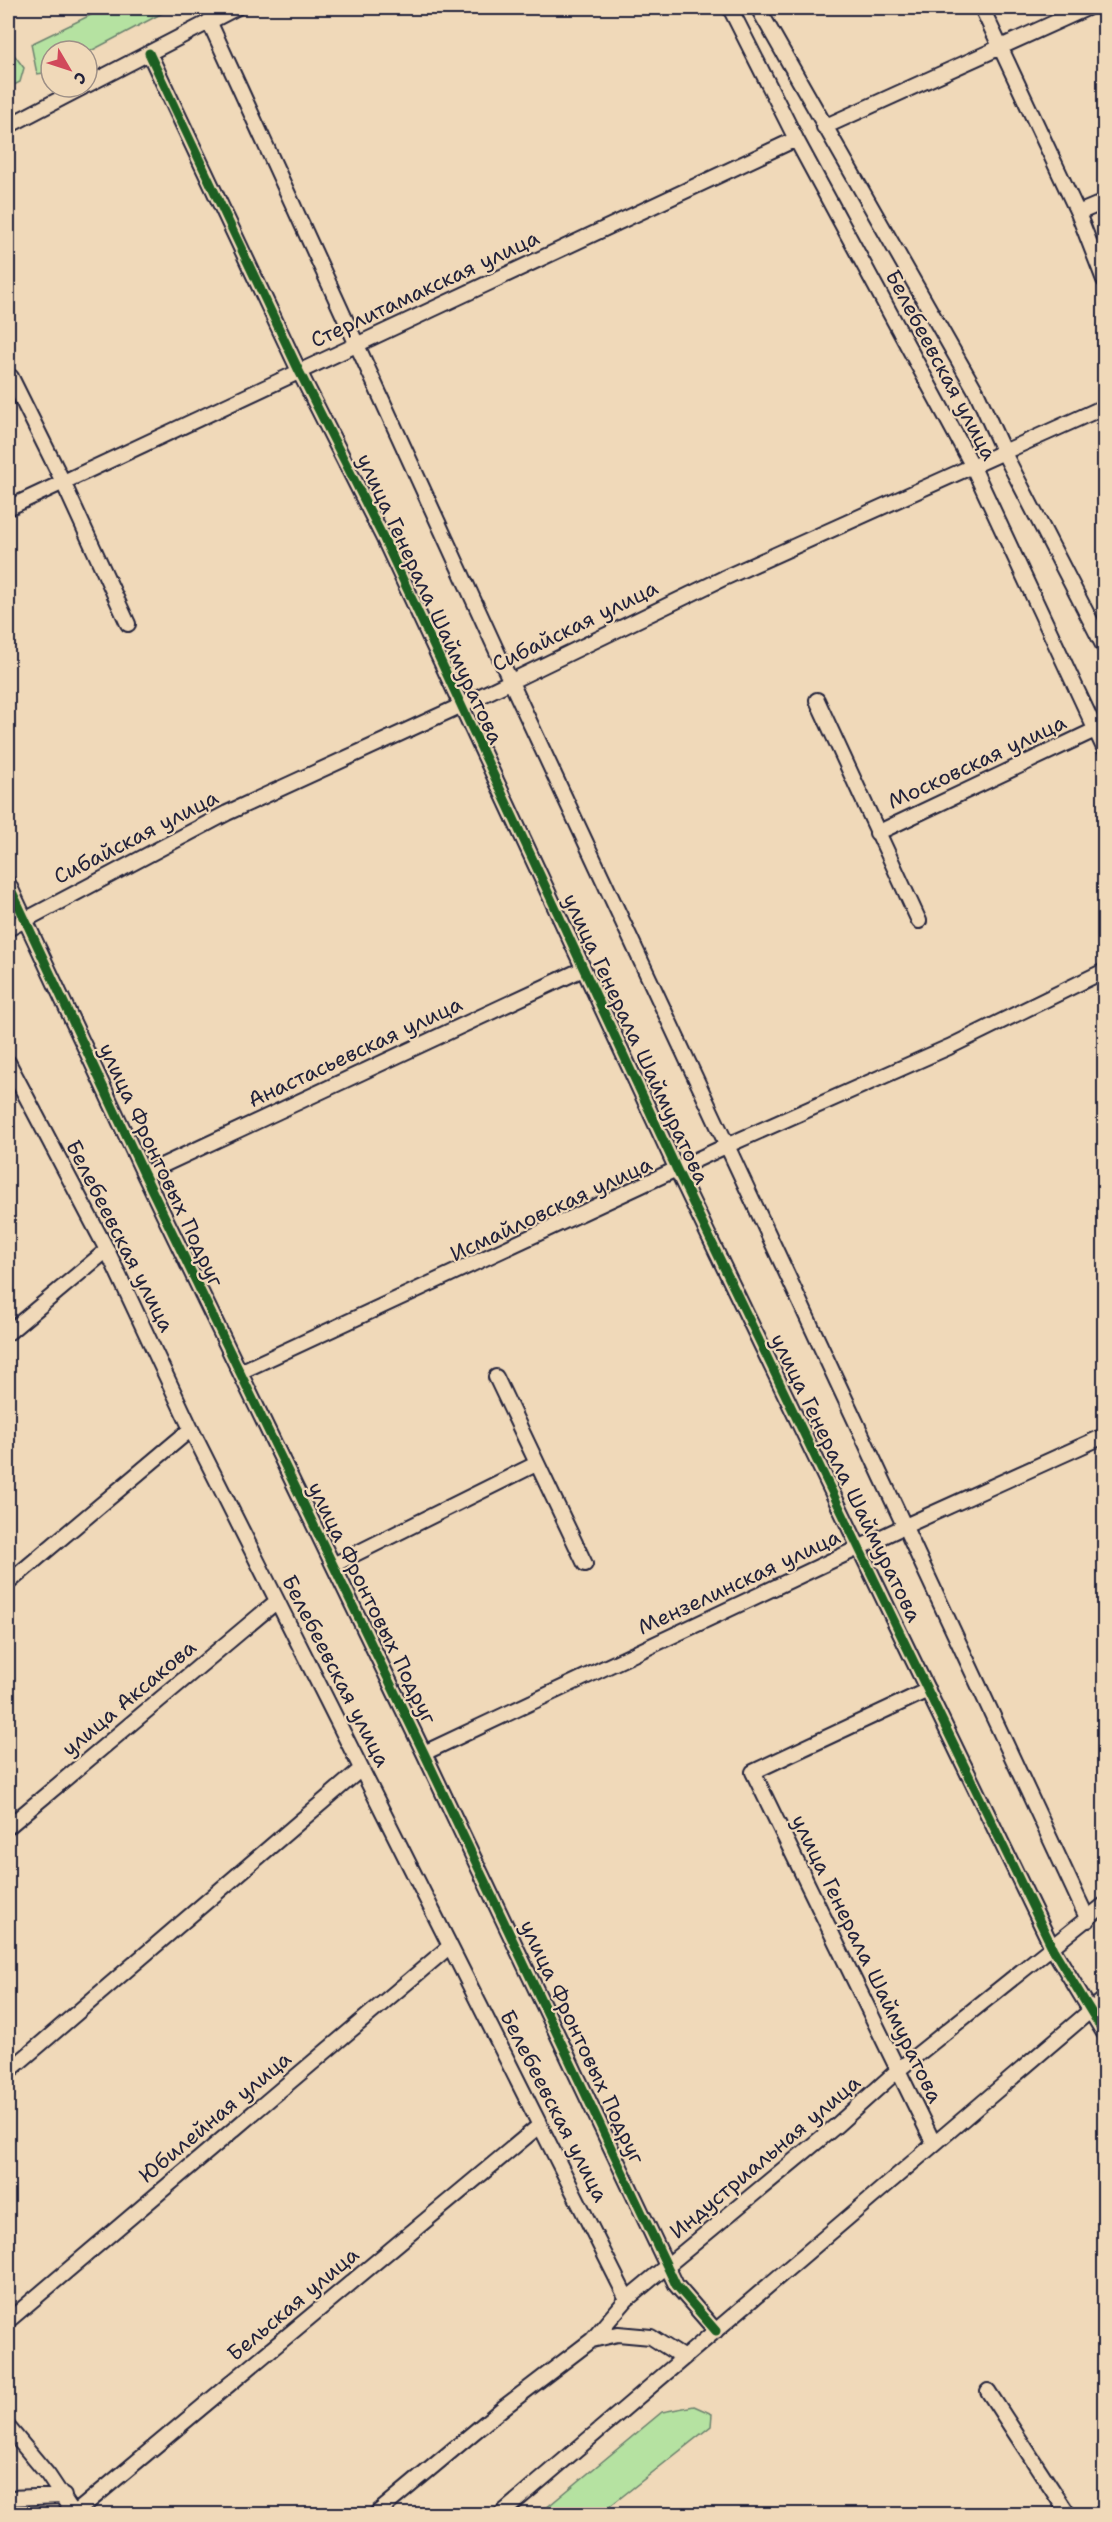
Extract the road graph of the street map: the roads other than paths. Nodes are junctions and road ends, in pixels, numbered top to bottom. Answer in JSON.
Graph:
{"nodes":[{"id":1,"x":236,"y":8,"type":"edge"},
{"id":2,"x":730,"y":8,"type":"edge"},
{"id":3,"x":758,"y":8,"type":"edge"},
{"id":4,"x":982,"y":8,"type":"edge"},
{"id":5,"x":1087,"y":8,"type":"edge"},
{"id":6,"x":209,"y":21,"type":"junction"},
{"id":7,"x":1001,"y":47,"type":"junction"},
{"id":8,"x":149,"y":53,"type":"junction"},
{"id":9,"x":99,"y":79,"type":"edge"},
{"id":10,"x":60,"y":99,"type":"edge"},
{"id":11,"x":8,"y":126,"type":"edge"},
{"id":12,"x":824,"y":127,"type":"junction"},
{"id":13,"x":796,"y":139,"type":"junction"},
{"id":14,"x":1104,"y":202,"type":"edge"},
{"id":15,"x":1078,"y":213,"type":"junction"},
{"id":16,"x":1104,"y":280,"type":"edge"},
{"id":17,"x":358,"y":343,"type":"junction"},
{"id":18,"x":299,"y":371,"type":"junction"},
{"id":19,"x":11,"y":377,"type":"dead end"},
{"id":20,"x":1104,"y":407,"type":"edge"},
{"id":21,"x":1004,"y":453,"type":"junction"},
{"id":22,"x":972,"y":465,"type":"junction"},
{"id":23,"x":63,"y":482,"type":"junction"},
{"id":24,"x":8,"y":508,"type":"edge"},
{"id":25,"x":128,"y":624,"type":"dead end"},
{"id":26,"x":1104,"y":647,"type":"edge"},
{"id":27,"x":510,"y":680,"type":"junction"},
{"id":28,"x":818,"y":700,"type":"dead end"},
{"id":29,"x":460,"y":706,"type":"junction"},
{"id":30,"x":1095,"y":730,"type":"junction"},
{"id":31,"x":1104,"y":748,"type":"edge"},
{"id":32,"x":877,"y":832,"type":"junction"},
{"id":33,"x":8,"y":883,"type":"edge"},
{"id":34,"x":25,"y":918,"type":"junction"},
{"id":35,"x":919,"y":921,"type":"dead end"},
{"id":36,"x":8,"y":929,"type":"edge"},
{"id":37,"x":584,"y":969,"type":"junction"},
{"id":38,"x":1104,"y":971,"type":"edge"},
{"id":39,"x":8,"y":1062,"type":"edge"},
{"id":40,"x":11,"y":1081,"type":"edge"},
{"id":41,"x":726,"y":1146,"type":"junction"},
{"id":42,"x":677,"y":1170,"type":"junction"},
{"id":43,"x":144,"y":1173,"type":"junction"},
{"id":44,"x":107,"y":1250,"type":"junction"},
{"id":45,"x":8,"y":1334,"type":"edge"},
{"id":46,"x":240,"y":1372,"type":"junction"},
{"id":47,"x":496,"y":1377,"type":"dead end"},
{"id":48,"x":191,"y":1429,"type":"junction"},
{"id":49,"x":1104,"y":1436,"type":"edge"},
{"id":50,"x":536,"y":1464,"type":"junction"},
{"id":51,"x":905,"y":1526,"type":"junction"},
{"id":52,"x":861,"y":1548,"type":"junction"},
{"id":53,"x":585,"y":1564,"type":"dead end"},
{"id":54,"x":333,"y":1565,"type":"junction"},
{"id":55,"x":8,"y":1583,"type":"edge"},
{"id":56,"x":277,"y":1601,"type":"junction"},
{"id":57,"x":928,"y":1690,"type":"junction"},
{"id":58,"x":424,"y":1753,"type":"junction"},
{"id":59,"x":361,"y":1769,"type":"junction"},
{"id":60,"x":8,"y":1827,"type":"edge"},
{"id":61,"x":1104,"y":1905,"type":"edge"},
{"id":62,"x":1088,"y":1920,"type":"junction"},
{"id":63,"x":450,"y":1946,"type":"junction"},
{"id":64,"x":1053,"y":1949,"type":"junction"},
{"id":65,"x":1104,"y":1999,"type":"edge"},
{"id":66,"x":1092,"y":2009,"type":"junction"},
{"id":67,"x":1104,"y":2033,"type":"edge"},
{"id":68,"x":897,"y":2071,"type":"junction"},
{"id":69,"x":8,"y":2072,"type":"edge"},
{"id":70,"x":540,"y":2125,"type":"junction"},
{"id":71,"x":934,"y":2144,"type":"junction"},
{"id":72,"x":669,"y":2266,"type":"junction"},
{"id":73,"x":627,"y":2299,"type":"junction"},
{"id":74,"x":8,"y":2321,"type":"edge"},
{"id":75,"x":716,"y":2331,"type":"junction"},
{"id":76,"x":592,"y":2340,"type":"junction"},
{"id":77,"x":684,"y":2358,"type":"junction"},
{"id":78,"x":988,"y":2391,"type":"dead end"},
{"id":79,"x":8,"y":2427,"type":"edge"},
{"id":80,"x":64,"y":2496,"type":"junction"},
{"id":81,"x":8,"y":2498,"type":"edge"},
{"id":82,"x":74,"y":2514,"type":"edge"},
{"id":83,"x":376,"y":2514,"type":"edge"},
{"id":84,"x":501,"y":2514,"type":"edge"},
{"id":85,"x":1068,"y":2514,"type":"edge"}],
"edges":[{"from":1,"to":6,"type":"street"},
{"from":2,"to":13,"type":"street","name":"Белебеевская улица"},
{"from":3,"to":12,"type":"street","name":"Белебеевская улица"},
{"from":4,"to":7,"type":"street"},
{"from":5,"to":7,"type":"street"},
{"from":6,"to":8,"type":"street"},
{"from":6,"to":17,"type":"street"},
{"from":7,"to":12,"type":"street"},
{"from":7,"to":15,"type":"street"},
{"from":8,"to":9,"type":"street"},
{"from":8,"to":18,"type":"street","name":"улица Генерала Шаймуратова"},
{"from":10,"to":11,"type":"street"},
{"from":12,"to":21,"type":"street","name":"Белебеевская улица"},
{"from":13,"to":17,"type":"street","name":"Стерлитамакская улица"},
{"from":13,"to":22,"type":"street","name":"Белебеевская улица"},
{"from":14,"to":15,"type":"street"},
{"from":15,"to":16,"type":"street"},
{"from":17,"to":18,"type":"street","name":"Стерлитамакская улица"},
{"from":17,"to":27,"type":"street"},
{"from":18,"to":23,"type":"street","name":"Стерлитамакская улица"},
{"from":18,"to":29,"type":"street","name":"улица Генерала Шаймуратова"},
{"from":19,"to":23,"type":"street"},
{"from":20,"to":21,"type":"street","name":"Сибайская улица"},
{"from":21,"to":22,"type":"street","name":"Сибайская улица"},
{"from":21,"to":26,"type":"street","name":"Белебеевская улица"},
{"from":22,"to":27,"type":"street","name":"Сибайская улица"},
{"from":22,"to":30,"type":"street","name":"Белебеевская улица"},
{"from":23,"to":24,"type":"street","name":"Стерлитамакская улица"},
{"from":23,"to":25,"type":"street"},
{"from":27,"to":29,"type":"street","name":"Сибайская улица"},
{"from":27,"to":41,"type":"street"},
{"from":28,"to":32,"type":"street"},
{"from":29,"to":34,"type":"street","name":"Сибайская улица"},
{"from":29,"to":37,"type":"street","name":"улица Генерала Шаймуратова"},
{"from":30,"to":31,"type":"street","name":"Белебеевская улица"},
{"from":30,"to":32,"type":"street","name":"Московская улица"},
{"from":32,"to":35,"type":"street"},
{"from":33,"to":34,"type":"street","name":"улица Фронтовых Подруг"},
{"from":34,"to":36,"type":"street","name":"Сибайская улица"},
{"from":34,"to":43,"type":"street","name":"улица Фронтовых Подруг"},
{"from":37,"to":42,"type":"street","name":"улица Генерала Шаймуратова"},
{"from":37,"to":43,"type":"street","name":"Анастасьевская улица"},
{"from":38,"to":41,"type":"street","name":"Исмайловская улица"},
{"from":39,"to":40,"type":"street","name":"Белебеевская улица"},
{"from":40,"to":44,"type":"street","name":"Белебеевская улица"},
{"from":41,"to":42,"type":"street","name":"Исмайловская улица"},
{"from":41,"to":51,"type":"street"},
{"from":42,"to":46,"type":"street","name":"Исмайловская улица"},
{"from":42,"to":52,"type":"street","name":"улица Генерала Шаймуратова"},
{"from":43,"to":46,"type":"street","name":"улица Фронтовых Подруг"},
{"from":44,"to":45,"type":"street"},
{"from":44,"to":48,"type":"street","name":"Белебеевская улица"},
{"from":46,"to":54,"type":"street","name":"улица Фронтовых Подруг"},
{"from":47,"to":50,"type":"street"},
{"from":48,"to":55,"type":"street"},
{"from":48,"to":56,"type":"street","name":"Белебеевская улица"},
{"from":49,"to":51,"type":"street","name":"Мензелинская улица"},
{"from":50,"to":53,"type":"street"},
{"from":50,"to":54,"type":"street"},
{"from":51,"to":52,"type":"street","name":"Мензелинская улица"},
{"from":51,"to":62,"type":"street"},
{"from":52,"to":57,"type":"street","name":"улица Генерала Шаймуратова"},
{"from":52,"to":58,"type":"street","name":"Мензелинская улица"},
{"from":54,"to":58,"type":"street","name":"улица Фронтовых Подруг"},
{"from":56,"to":59,"type":"street","name":"Белебеевская улица"},
{"from":56,"to":60,"type":"street","name":"улица Аксакова"},
{"from":57,"to":64,"type":"street","name":"улица Генерала Шаймуратова"},
{"from":57,"to":68,"type":"street","name":"улица Генерала Шаймуратова"},
{"from":58,"to":72,"type":"street","name":"улица Фронтовых Подруг"},
{"from":59,"to":63,"type":"street","name":"Белебеевская улица"},
{"from":59,"to":69,"type":"street"},
{"from":61,"to":62,"type":"street","name":"Индустриальная улица"},
{"from":62,"to":64,"type":"street","name":"Индустриальная улица"},
{"from":63,"to":70,"type":"street","name":"Белебеевская улица"},
{"from":63,"to":74,"type":"street","name":"Юбилейная улица"},
{"from":64,"to":66,"type":"street","name":"улица Генерала Шаймуратова"},
{"from":64,"to":68,"type":"street","name":"Индустриальная улица"},
{"from":65,"to":66,"type":"street"},
{"from":66,"to":67,"type":"street","name":"улица Генерала Шаймуратова"},
{"from":66,"to":71,"type":"street"},
{"from":68,"to":71,"type":"street","name":"улица Генерала Шаймуратова"},
{"from":68,"to":72,"type":"street","name":"Индустриальная улица"},
{"from":70,"to":73,"type":"street","name":"Белебеевская улица"},
{"from":70,"to":82,"type":"street","name":"Бельская улица"},
{"from":71,"to":75,"type":"street"},
{"from":72,"to":73,"type":"street","name":"Индустриальная улица"},
{"from":72,"to":75,"type":"street","name":"улица Фронтовых Подруг"},
{"from":73,"to":76,"type":"street","name":"Индустриальная улица"},
{"from":75,"to":77,"type":"street"},
{"from":76,"to":77,"type":"street"},
{"from":76,"to":83,"type":"street","name":"Индустриальная улица"},
{"from":77,"to":84,"type":"street"},
{"from":78,"to":85,"type":"street"},
{"from":79,"to":80,"type":"street"},
{"from":80,"to":81,"type":"street"},
{"from":80,"to":82,"type":"street"}]}
